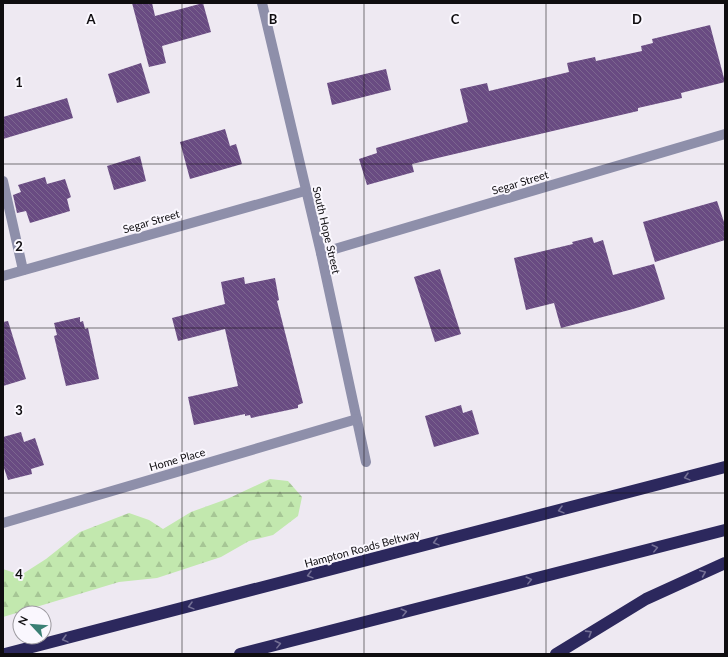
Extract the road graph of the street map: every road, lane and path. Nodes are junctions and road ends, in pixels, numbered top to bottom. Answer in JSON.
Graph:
{"nodes":[{"id":1,"x":262,"y":3,"type":"edge"},
{"id":2,"x":725,"y":134,"type":"edge"},
{"id":3,"x":3,"y":181,"type":"edge"},
{"id":4,"x":305,"y":191,"type":"junction"},
{"id":5,"x":321,"y":254,"type":"junction"},
{"id":6,"x":23,"y":270,"type":"junction"},
{"id":7,"x":3,"y":276,"type":"edge"},
{"id":8,"x":357,"y":419,"type":"junction"},
{"id":9,"x":366,"y":462,"type":"dead end"},
{"id":10,"x":725,"y":467,"type":"edge"},
{"id":11,"x":3,"y":523,"type":"edge"},
{"id":12,"x":725,"y":530,"type":"edge"},
{"id":13,"x":725,"y":563,"type":"edge"},
{"id":14,"x":6,"y":653,"type":"edge"},
{"id":15,"x":240,"y":654,"type":"edge"},
{"id":16,"x":556,"y":654,"type":"edge"}],
"edges":[{"from":1,"to":4,"type":"street","name":"South Hope Street"},
{"from":2,"to":5,"type":"street","name":"Segar Street"},
{"from":3,"to":6,"type":"street"},
{"from":4,"to":5,"type":"street","name":"South Hope Street"},
{"from":4,"to":6,"type":"street","name":"Segar Street"},
{"from":5,"to":8,"type":"street","name":"South Hope Street"},
{"from":6,"to":7,"type":"street","name":"Segar Street"},
{"from":8,"to":9,"type":"street","name":"South Hope Street"},
{"from":8,"to":11,"type":"street","name":"Home Place"},
{"from":10,"to":14,"type":"highway","name":"Hampton Roads Beltway","one_way":true},
{"from":15,"to":12,"type":"highway","one_way":true},
{"from":16,"to":13,"type":"highway","one_way":true}]}
